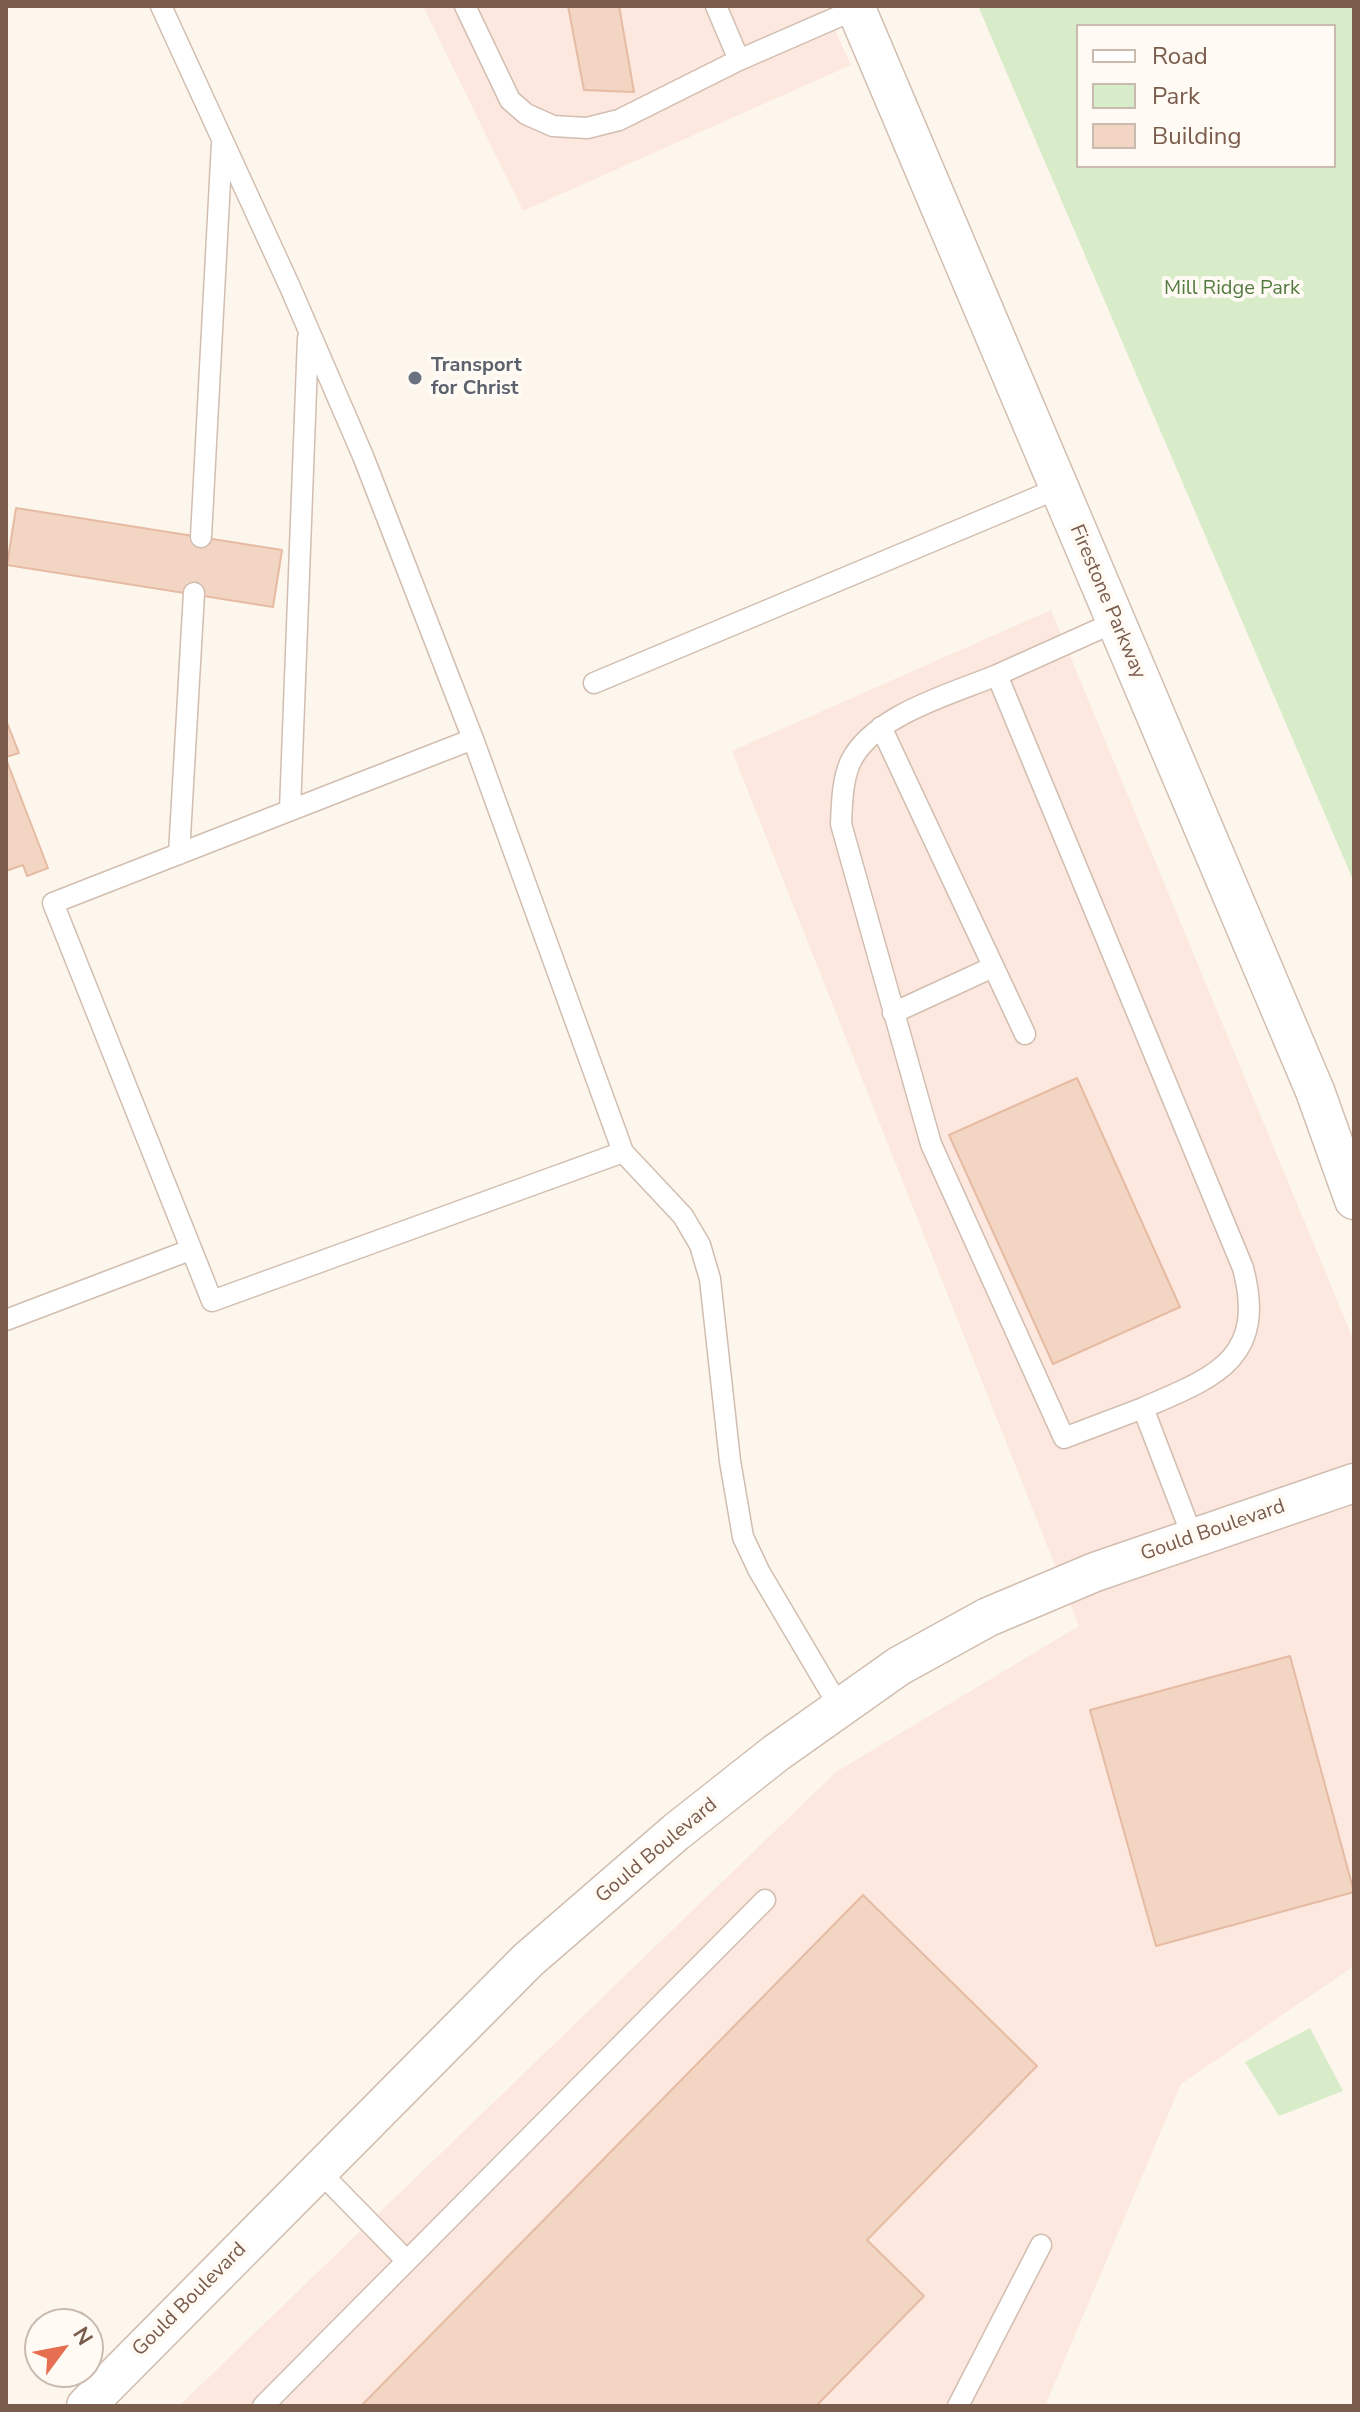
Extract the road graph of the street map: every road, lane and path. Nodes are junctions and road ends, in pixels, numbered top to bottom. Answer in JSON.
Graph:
{"nodes":[{"id":1,"x":161,"y":6,"type":"edge"},
{"id":2,"x":465,"y":6,"type":"edge"},
{"id":3,"x":716,"y":6,"type":"edge"},
{"id":4,"x":855,"y":8,"type":"edge"},
{"id":5,"x":739,"y":60,"type":"junction"},
{"id":6,"x":222,"y":139,"type":"junction"},
{"id":7,"x":309,"y":330,"type":"junction"},
{"id":8,"x":1059,"y":488,"type":"junction"},
{"id":9,"x":201,"y":537,"type":"dead end"},
{"id":10,"x":194,"y":593,"type":"dead end"},
{"id":11,"x":1115,"y":622,"type":"junction"},
{"id":12,"x":997,"y":675,"type":"junction"},
{"id":13,"x":594,"y":683,"type":"dead end"},
{"id":14,"x":881,"y":727,"type":"junction"},
{"id":15,"x":473,"y":739,"type":"junction"},
{"id":16,"x":290,"y":810,"type":"junction"},
{"id":17,"x":179,"y":854,"type":"junction"},
{"id":18,"x":993,"y":967,"type":"junction"},
{"id":19,"x":893,"y":1013,"type":"junction"},
{"id":20,"x":1025,"y":1034,"type":"dead end"},
{"id":21,"x":623,"y":1152,"type":"junction"},
{"id":22,"x":1354,"y":1200,"type":"edge"},
{"id":23,"x":190,"y":1250,"type":"junction"},
{"id":24,"x":6,"y":1320,"type":"edge"},
{"id":25,"x":1143,"y":1408,"type":"junction"},
{"id":26,"x":1354,"y":1483,"type":"edge"},
{"id":27,"x":1193,"y":1538,"type":"junction"},
{"id":28,"x":840,"y":1708,"type":"junction"},
{"id":29,"x":765,"y":1900,"type":"dead end"},
{"id":30,"x":318,"y":2170,"type":"junction"},
{"id":31,"x":1041,"y":2245,"type":"dead end"},
{"id":32,"x":406,"y":2260,"type":"junction"},
{"id":33,"x":86,"y":2406,"type":"edge"},
{"id":34,"x":263,"y":2406,"type":"edge"},
{"id":35,"x":958,"y":2406,"type":"edge"}],
"edges":[{"from":1,"to":6,"type":"lane"},
{"from":2,"to":5,"type":"lane"},
{"from":3,"to":5,"type":"lane"},
{"from":4,"to":5,"type":"lane"},
{"from":4,"to":8,"type":"street","name":"Firestone Parkway"},
{"from":6,"to":7,"type":"lane"},
{"from":6,"to":9,"type":"lane"},
{"from":7,"to":15,"type":"lane"},
{"from":7,"to":16,"type":"lane"},
{"from":8,"to":11,"type":"street","name":"Firestone Parkway"},
{"from":8,"to":13,"type":"lane"},
{"from":10,"to":17,"type":"lane"},
{"from":11,"to":12,"type":"lane"},
{"from":11,"to":22,"type":"street","name":"Firestone Parkway"},
{"from":12,"to":14,"type":"lane"},
{"from":12,"to":25,"type":"lane"},
{"from":14,"to":18,"type":"lane"},
{"from":14,"to":19,"type":"lane"},
{"from":15,"to":16,"type":"lane"},
{"from":15,"to":21,"type":"lane"},
{"from":16,"to":17,"type":"lane"},
{"from":17,"to":23,"type":"lane"},
{"from":18,"to":19,"type":"lane"},
{"from":18,"to":20,"type":"lane"},
{"from":19,"to":25,"type":"lane"},
{"from":21,"to":23,"type":"lane"},
{"from":21,"to":28,"type":"lane"},
{"from":23,"to":24,"type":"lane"},
{"from":25,"to":27,"type":"lane"},
{"from":26,"to":27,"type":"street","name":"Gould Boulevard"},
{"from":27,"to":28,"type":"street","name":"Gould Boulevard"},
{"from":28,"to":30,"type":"street","name":"Gould Boulevard"},
{"from":29,"to":32,"type":"lane"},
{"from":30,"to":32,"type":"lane"},
{"from":30,"to":33,"type":"street","name":"Gould Boulevard"},
{"from":31,"to":35,"type":"lane"},
{"from":32,"to":34,"type":"lane"}]}
